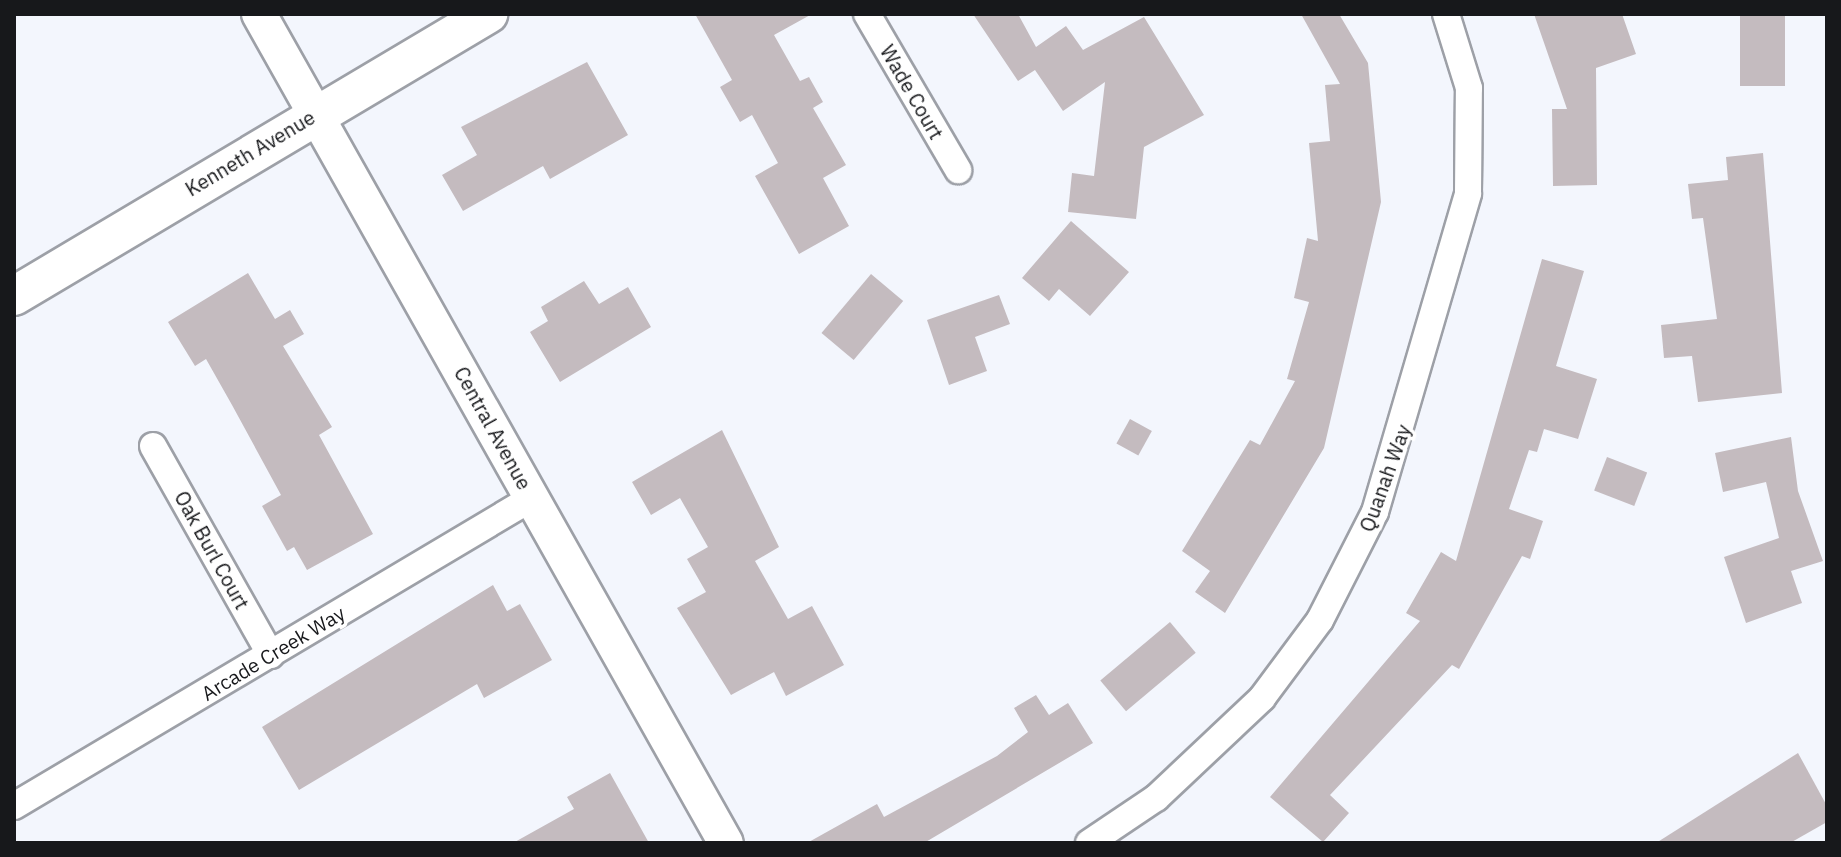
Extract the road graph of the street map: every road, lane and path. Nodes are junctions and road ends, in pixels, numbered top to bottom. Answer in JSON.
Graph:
{"nodes":[{"id":1,"x":259,"y":14,"type":"edge"},
{"id":2,"x":488,"y":14,"type":"edge"},
{"id":3,"x":867,"y":14,"type":"edge"},
{"id":4,"x":1446,"y":14,"type":"edge"},
{"id":5,"x":315,"y":114,"type":"junction"},
{"id":6,"x":958,"y":170,"type":"dead end"},
{"id":7,"x":14,"y":296,"type":"edge"},
{"id":8,"x":153,"y":446,"type":"dead end"},
{"id":9,"x":532,"y":498,"type":"junction"},
{"id":10,"x":271,"y":655,"type":"junction"},
{"id":11,"x":14,"y":806,"type":"edge"},
{"id":12,"x":726,"y":843,"type":"edge"},
{"id":13,"x":1089,"y":843,"type":"edge"}],
"edges":[{"from":1,"to":5,"type":"street","name":"Central Avenue"},
{"from":2,"to":5,"type":"main road","name":"Kenneth Avenue"},
{"from":3,"to":6,"type":"street","name":"Wade Court"},
{"from":4,"to":13,"type":"street","name":"Quanah Way"},
{"from":5,"to":7,"type":"main road","name":"Kenneth Avenue"},
{"from":5,"to":9,"type":"street","name":"Central Avenue"},
{"from":8,"to":10,"type":"street","name":"Oak Burl Court"},
{"from":9,"to":10,"type":"street","name":"Arcade Creek Way"},
{"from":9,"to":12,"type":"street","name":"Central Avenue"},
{"from":10,"to":11,"type":"street","name":"Arcade Creek Way"}]}
